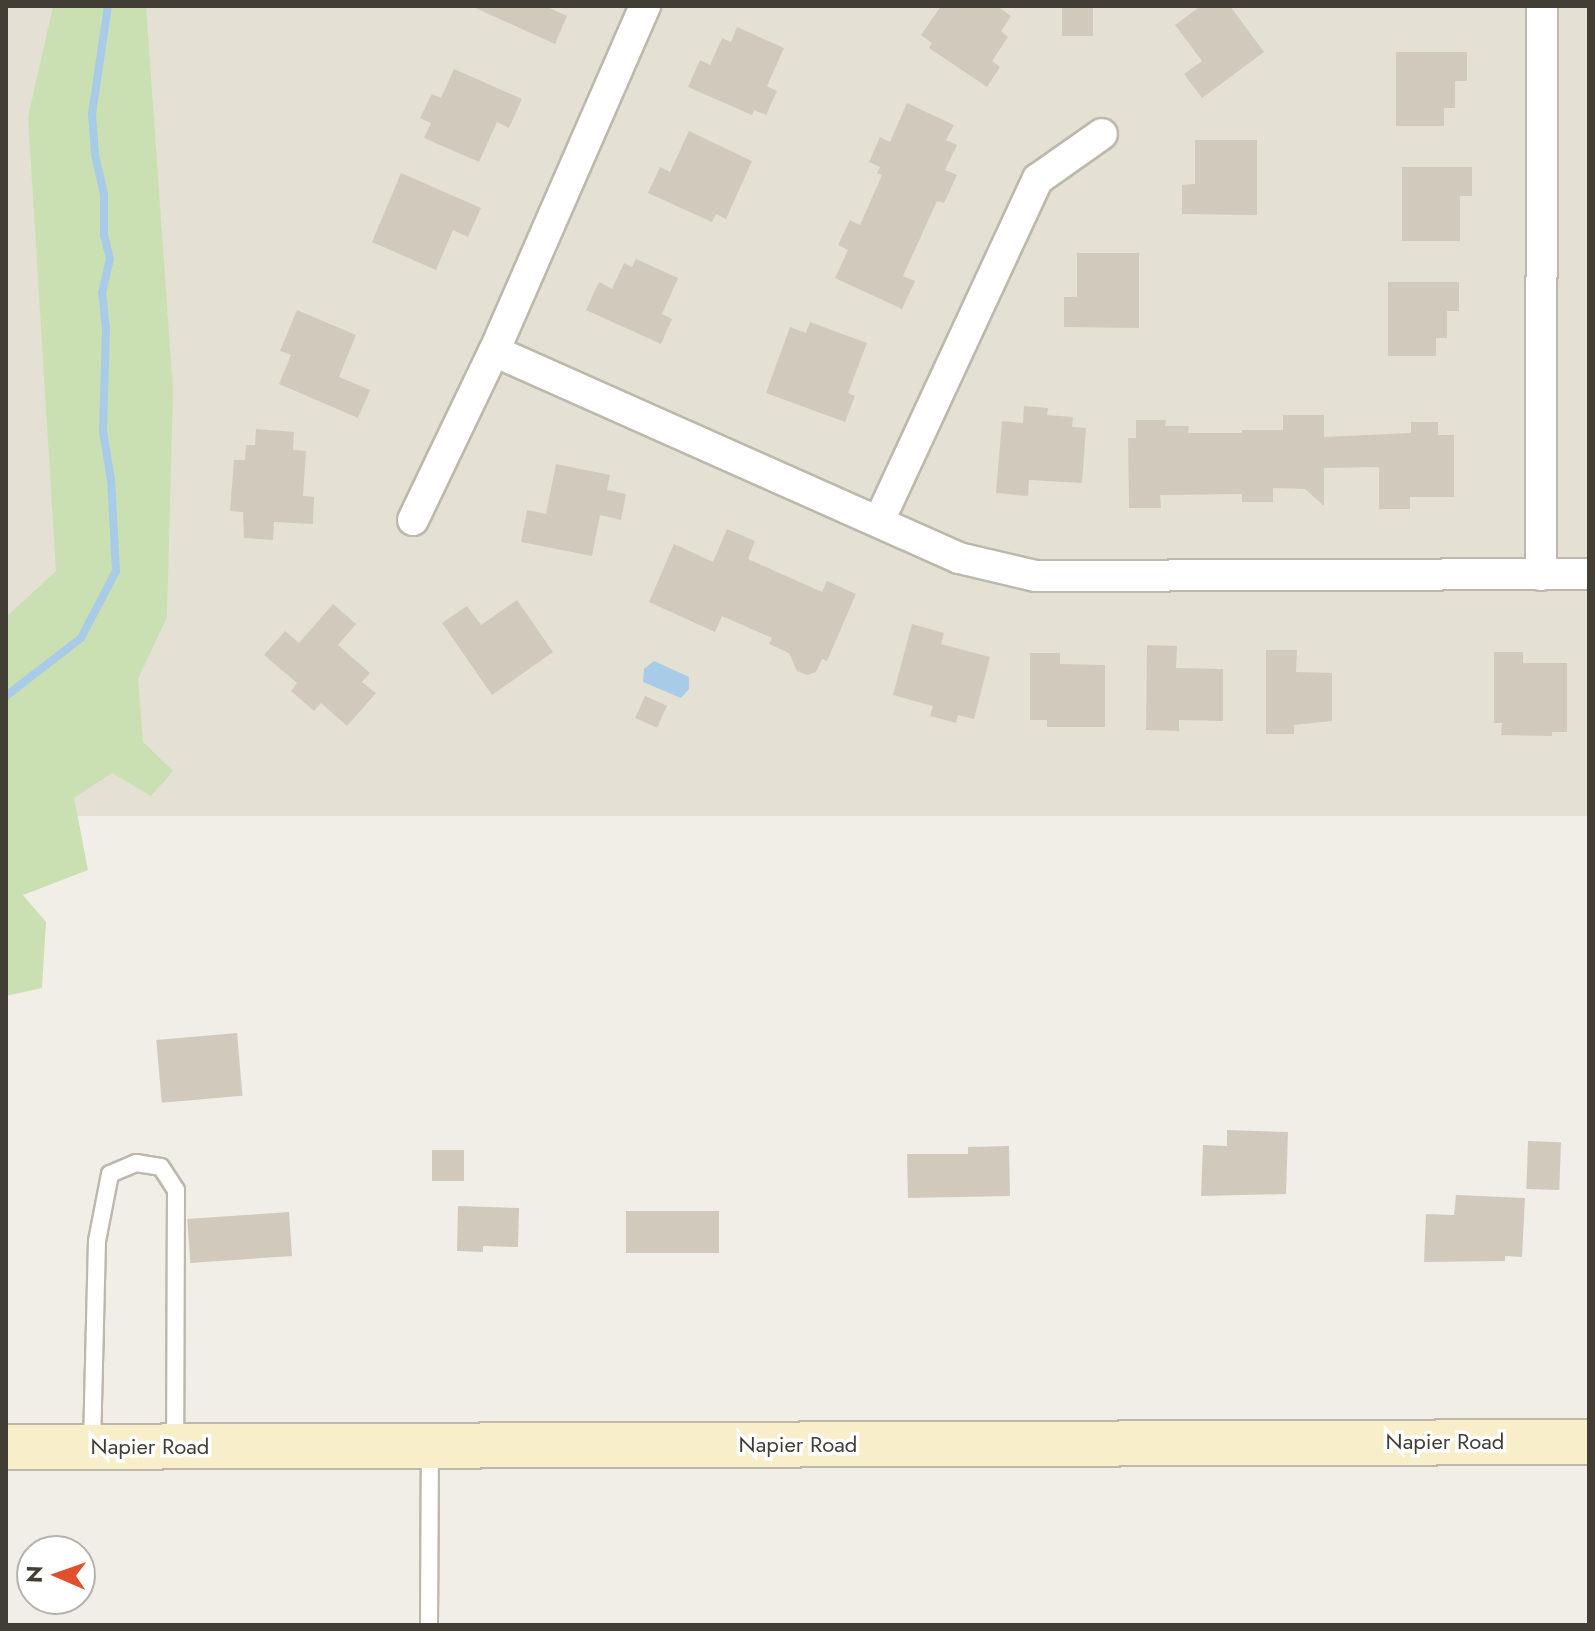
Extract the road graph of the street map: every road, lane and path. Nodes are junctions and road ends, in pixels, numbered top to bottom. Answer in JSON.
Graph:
{"nodes":[{"id":1,"x":645,"y":6,"type":"edge"},
{"id":2,"x":1542,"y":6,"type":"edge"},
{"id":3,"x":1102,"y":134,"type":"dead end"},
{"id":4,"x":494,"y":351,"type":"junction"},
{"id":5,"x":413,"y":520,"type":"dead end"},
{"id":6,"x":879,"y":521,"type":"junction"},
{"id":7,"x":1589,"y":574,"type":"edge"},
{"id":8,"x":1541,"y":575,"type":"junction"},
{"id":9,"x":1589,"y":1442,"type":"edge"},
{"id":10,"x":430,"y":1446,"type":"junction"},
{"id":11,"x":6,"y":1447,"type":"edge"},
{"id":12,"x":91,"y":1447,"type":"junction"},
{"id":13,"x":175,"y":1447,"type":"junction"},
{"id":14,"x":429,"y":1625,"type":"edge"}],
"edges":[{"from":1,"to":4,"type":"street"},
{"from":2,"to":8,"type":"street"},
{"from":3,"to":6,"type":"street"},
{"from":4,"to":5,"type":"street"},
{"from":4,"to":6,"type":"street"},
{"from":6,"to":8,"type":"street"},
{"from":7,"to":8,"type":"street"},
{"from":9,"to":10,"type":"street","name":"Napier Road"},
{"from":10,"to":13,"type":"street","name":"Napier Road"},
{"from":10,"to":14,"type":"lane"},
{"from":11,"to":12,"type":"street","name":"Napier Road"},
{"from":12,"to":13,"type":"street","name":"Napier Road"},
{"from":12,"to":13,"type":"lane"}]}
